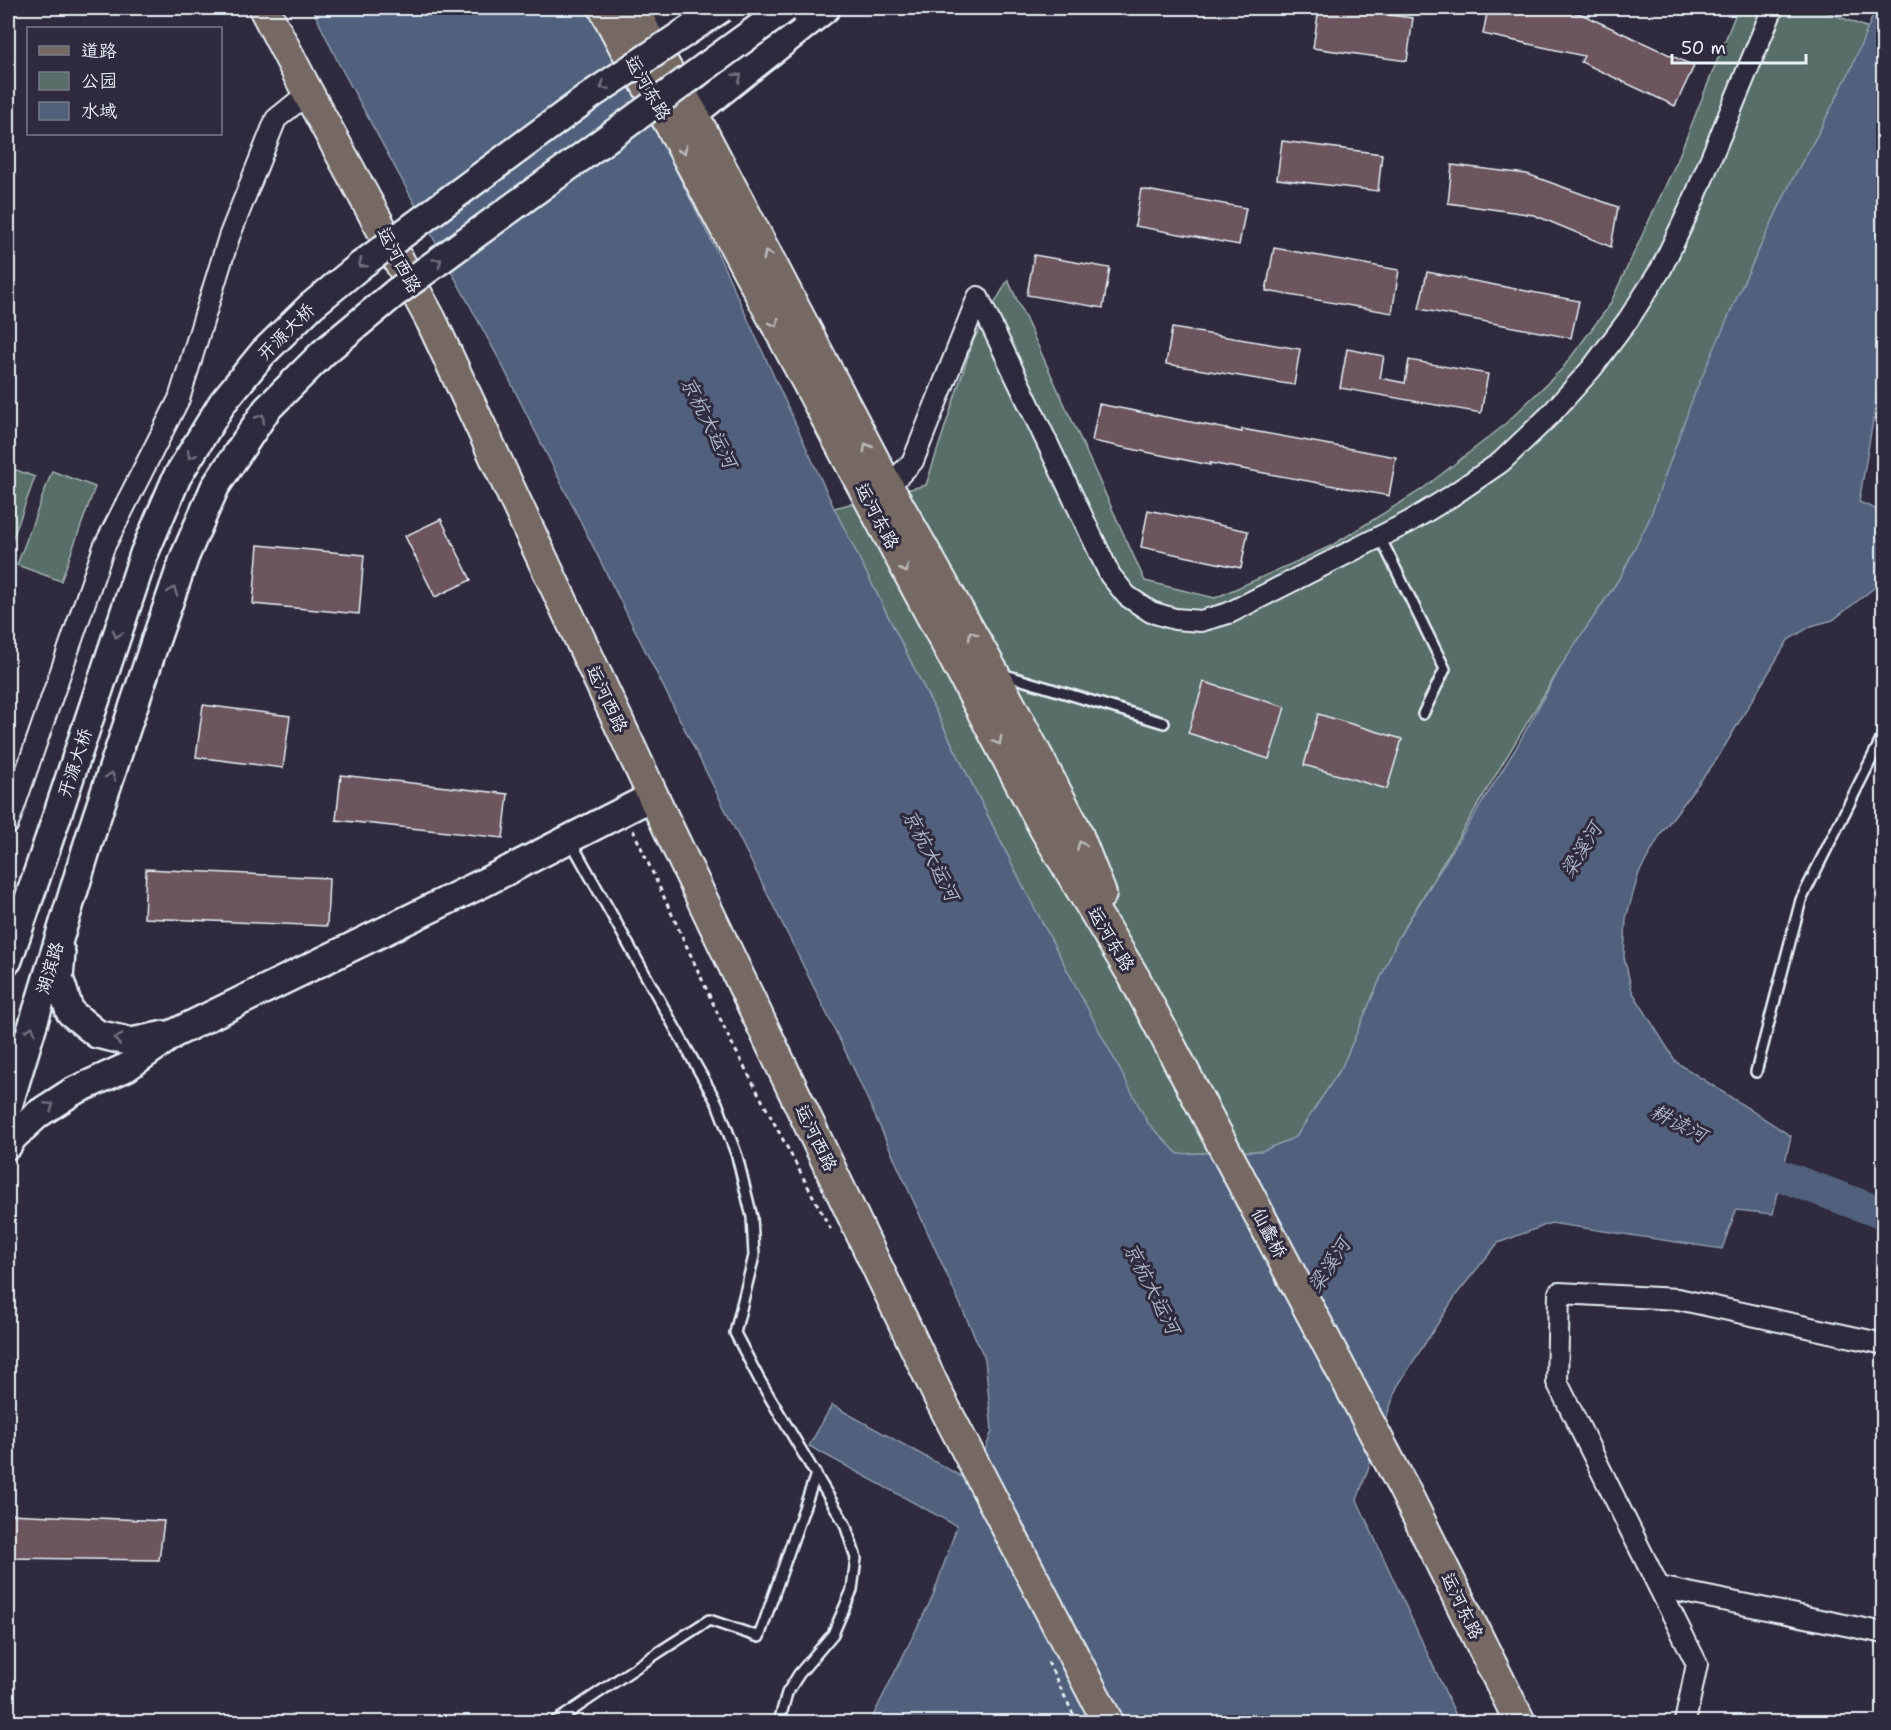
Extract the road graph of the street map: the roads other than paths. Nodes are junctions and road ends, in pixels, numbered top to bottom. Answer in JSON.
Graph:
{"nodes":[{"id":1,"x":264,"y":8,"type":"edge"},
{"id":2,"x":604,"y":8,"type":"edge"},
{"id":3,"x":633,"y":8,"type":"edge"},
{"id":4,"x":690,"y":8,"type":"edge"},
{"id":5,"x":722,"y":8,"type":"edge"},
{"id":6,"x":786,"y":8,"type":"edge"},
{"id":7,"x":826,"y":8,"type":"edge"},
{"id":8,"x":1773,"y":8,"type":"edge"},
{"id":9,"x":648,"y":36,"type":"junction"},
{"id":10,"x":308,"y":93,"type":"junction"},
{"id":11,"x":693,"y":114,"type":"junction"},
{"id":12,"x":888,"y":487,"type":"junction"},
{"id":13,"x":1380,"y":537,"type":"junction"},
{"id":14,"x":993,"y":672,"type":"junction"},
{"id":15,"x":1423,"y":714,"type":"dead end"},
{"id":16,"x":1164,"y":723,"type":"dead end"},
{"id":17,"x":1884,"y":734,"type":"edge"},
{"id":18,"x":652,"y":796,"type":"junction"},
{"id":19,"x":8,"y":824,"type":"edge"},
{"id":20,"x":570,"y":839,"type":"junction"},
{"id":21,"x":33,"y":884,"type":"junction"},
{"id":22,"x":65,"y":918,"type":"junction"},
{"id":23,"x":8,"y":937,"type":"edge"},
{"id":24,"x":8,"y":960,"type":"edge"},
{"id":25,"x":1134,"y":978,"type":"junction"},
{"id":26,"x":175,"y":1033,"type":"junction"},
{"id":27,"x":1756,"y":1072,"type":"dead end"},
{"id":28,"x":8,"y":1106,"type":"edge"},
{"id":29,"x":8,"y":1145,"type":"edge"},
{"id":30,"x":1884,"y":1344,"type":"edge"},
{"id":31,"x":816,"y":1474,"type":"junction"},
{"id":32,"x":1404,"y":1489,"type":"joint"},
{"id":33,"x":1659,"y":1587,"type":"junction"},
{"id":34,"x":1884,"y":1633,"type":"edge"},
{"id":35,"x":555,"y":1722,"type":"edge"},
{"id":36,"x":779,"y":1722,"type":"edge"},
{"id":37,"x":1108,"y":1722,"type":"edge"},
{"id":38,"x":1520,"y":1722,"type":"edge"},
{"id":39,"x":1685,"y":1722,"type":"edge"}],
"edges":[{"from":1,"to":10,"type":"main road","name":"运河西路"},
{"from":2,"to":25,"type":"main road","name":"运河东路","one_way":true},
{"from":3,"to":9,"type":"main road","name":"运河东路"},
{"from":4,"to":9,"type":"main road"},
{"from":5,"to":21,"type":"main road","name":"开源大桥","one_way":true,"bridge":true},
{"from":22,"to":6,"type":"main road","name":"湖滨路","one_way":true,"bridge":true},
{"from":11,"to":7,"type":"main road","one_way":true},
{"from":8,"to":13,"type":"street"},
{"from":9,"to":11,"type":"main road","name":"运河东路"},
{"from":10,"to":18,"type":"main road","name":"运河西路"},
{"from":10,"to":19,"type":"street"},
{"from":12,"to":11,"type":"main road","name":"运河东路","one_way":true},
{"from":12,"to":13,"type":"street"},
{"from":14,"to":12,"type":"main road","name":"运河东路","one_way":true},
{"from":13,"to":15,"type":"lane"},
{"from":14,"to":16,"type":"lane"},
{"from":25,"to":14,"type":"main road","name":"运河东路","one_way":true},
{"from":17,"to":27,"type":"lane"},
{"from":18,"to":20,"type":"main road"},
{"from":18,"to":37,"type":"main road","name":"运河西路"},
{"from":20,"to":26,"type":"main road"},
{"from":20,"to":31,"type":"lane"},
{"from":21,"to":23,"type":"main road"},
{"from":21,"to":24,"type":"main road"},
{"from":26,"to":22,"type":"main road","one_way":true},
{"from":28,"to":22,"type":"main road","name":"湖滨路","one_way":true},
{"from":25,"to":32,"type":"main road","name":"仙蠡桥"},
{"from":29,"to":26,"type":"main road","one_way":true},
{"from":30,"to":33,"type":"street"},
{"from":31,"to":35,"type":"lane"},
{"from":31,"to":36,"type":"lane"},
{"from":32,"to":38,"type":"main road","name":"运河东路"},
{"from":33,"to":34,"type":"street"},
{"from":33,"to":39,"type":"street"}]}
